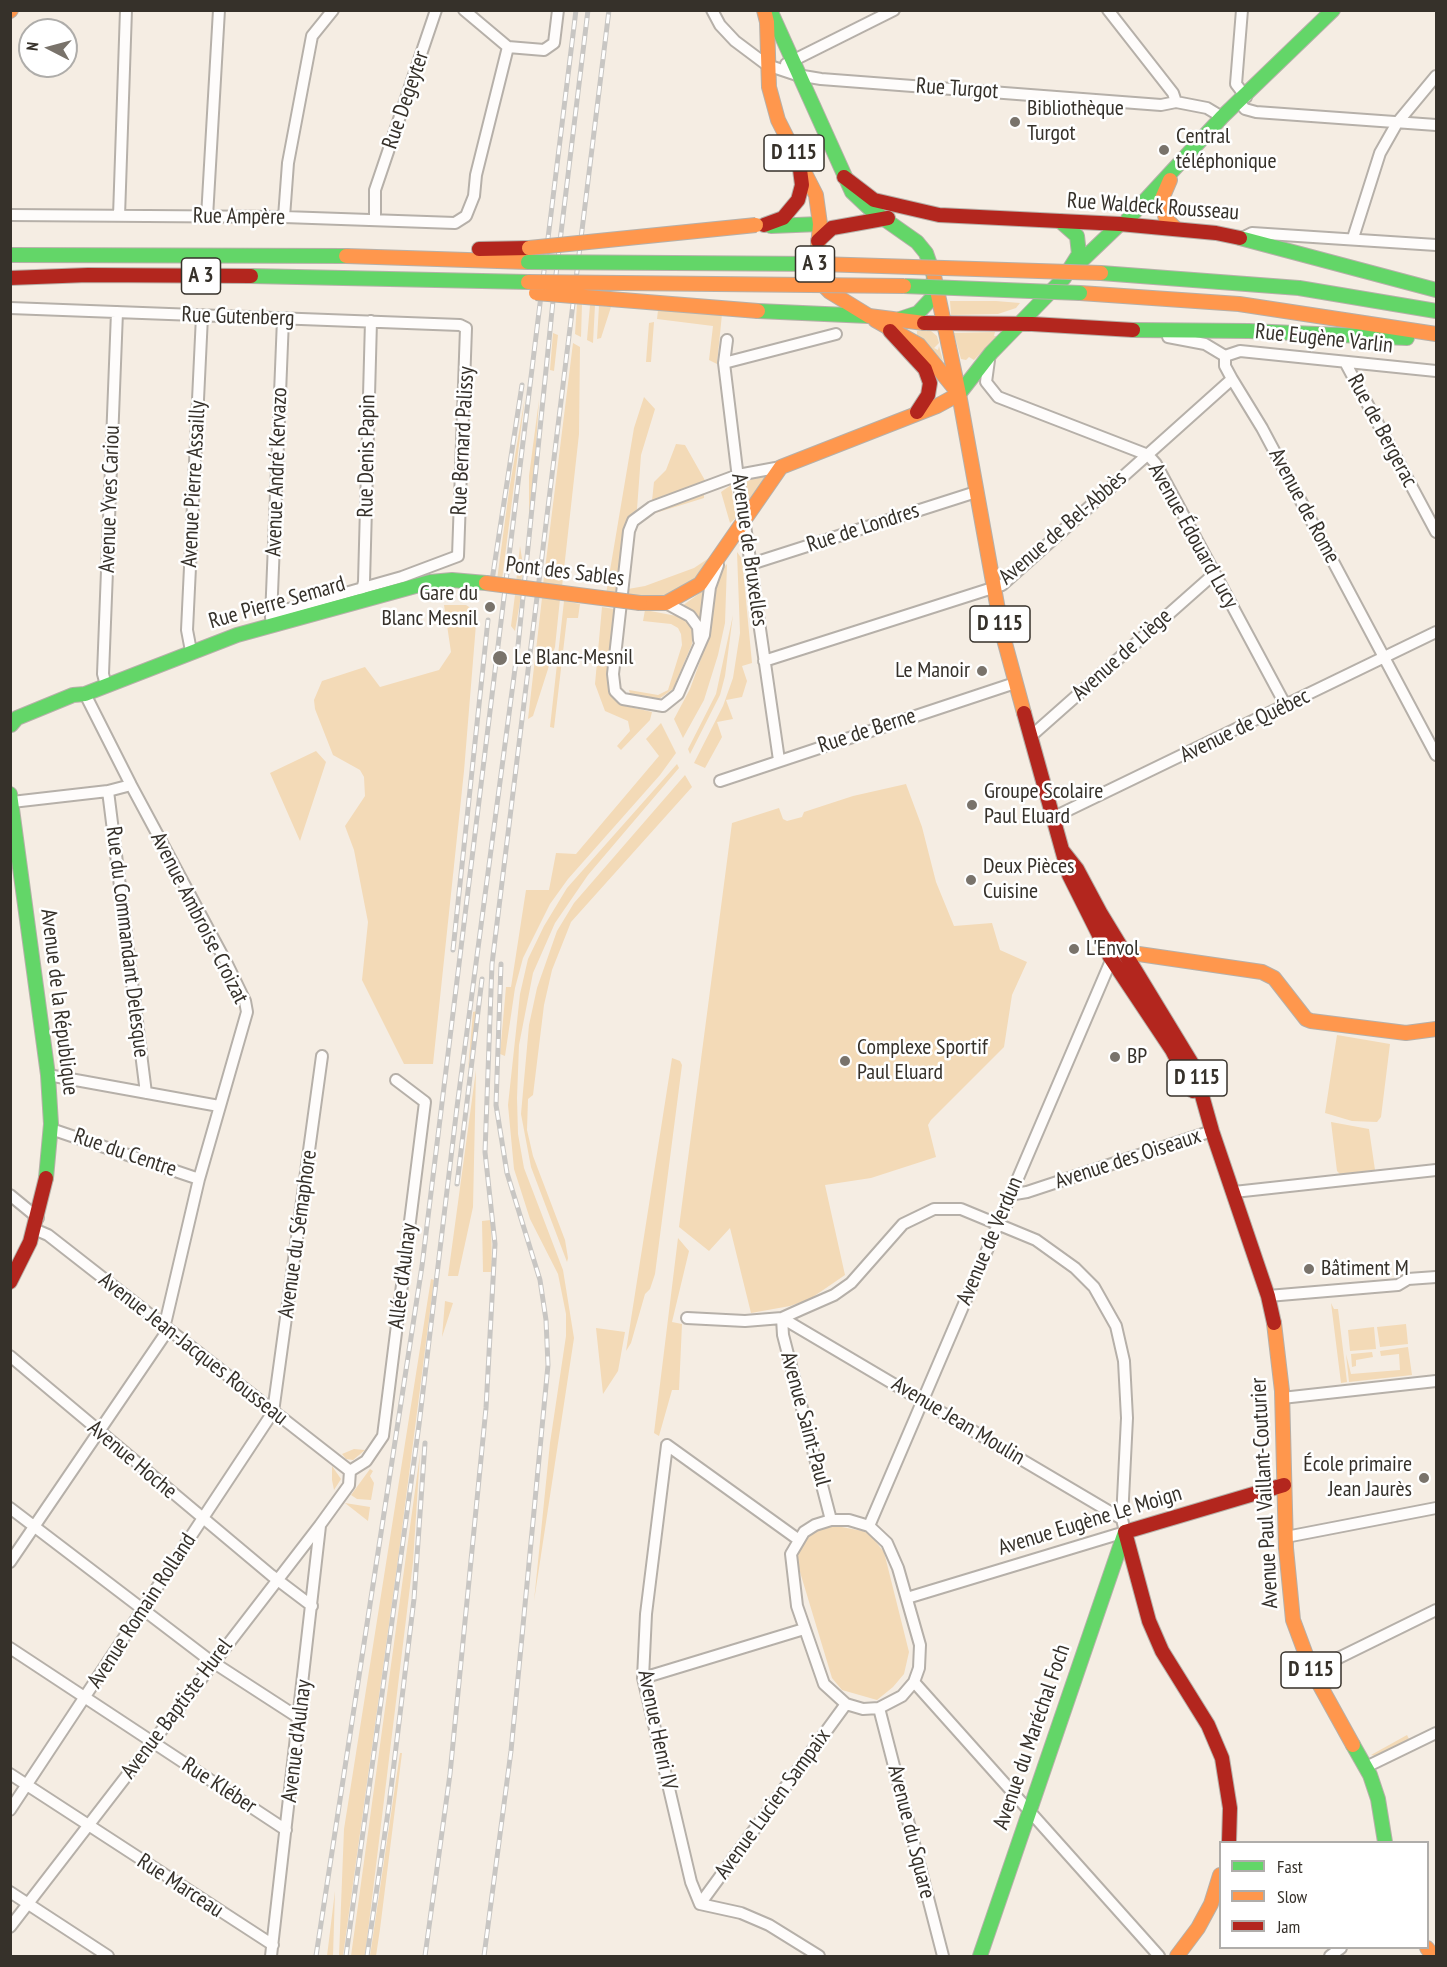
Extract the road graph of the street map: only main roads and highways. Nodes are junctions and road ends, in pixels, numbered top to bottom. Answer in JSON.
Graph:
{"nodes":[{"id":1,"x":1333,"y":10,"type":"edge"},
{"id":2,"x":771,"y":12,"type":"edge"},
{"id":3,"x":799,"y":162,"type":"junction"},
{"id":4,"x":1178,"y":165,"type":"junction"},
{"id":5,"x":844,"y":177,"type":"junction"},
{"id":6,"x":1146,"y":199,"type":"junction"},
{"id":7,"x":939,"y":214,"type":"junction"},
{"id":8,"x":883,"y":219,"type":"junction"},
{"id":9,"x":1060,"y":221,"type":"junction"},
{"id":10,"x":1124,"y":221,"type":"junction"},
{"id":11,"x":1103,"y":222,"type":"junction"},
{"id":12,"x":760,"y":225,"type":"junction"},
{"id":13,"x":826,"y":226,"type":"junction"},
{"id":14,"x":1175,"y":228,"type":"junction"},
{"id":15,"x":10,"y":255,"type":"edge"},
{"id":16,"x":458,"y":258,"type":"junction"},
{"id":17,"x":934,"y":276,"type":"junction"},
{"id":18,"x":10,"y":278,"type":"edge"},
{"id":19,"x":1064,"y":278,"type":"junction"},
{"id":20,"x":527,"y":287,"type":"junction"},
{"id":21,"x":1437,"y":290,"type":"edge"},
{"id":22,"x":1437,"y":311,"type":"edge"},
{"id":23,"x":869,"y":316,"type":"junction"},
{"id":24,"x":945,"y":322,"type":"junction"},
{"id":25,"x":1022,"y":323,"type":"junction"},
{"id":26,"x":892,"y":324,"type":"junction"},
{"id":27,"x":1068,"y":327,"type":"junction"},
{"id":28,"x":1433,"y":333,"type":"edge"},
{"id":29,"x":991,"y":354,"type":"junction"},
{"id":30,"x":959,"y":394,"type":"junction"},
{"id":31,"x":917,"y":412,"type":"junction"},
{"id":32,"x":486,"y":583,"type":"joint"},
{"id":33,"x":11,"y":725,"type":"edge"},
{"id":34,"x":11,"y":798,"type":"edge"},
{"id":35,"x":15,"y":849,"type":"edge"},
{"id":36,"x":1062,"y":850,"type":"junction"},
{"id":37,"x":1118,"y":954,"type":"junction"},
{"id":38,"x":1170,"y":960,"type":"junction"},
{"id":39,"x":1136,"y":970,"type":"junction"},
{"id":40,"x":1437,"y":1029,"type":"edge"},
{"id":41,"x":1212,"y":1131,"type":"junction"},
{"id":42,"x":10,"y":1282,"type":"edge"},
{"id":43,"x":1284,"y":1485,"type":"junction"},
{"id":44,"x":1124,"y":1554,"type":"junction"},
{"id":45,"x":1229,"y":1841,"type":"edge"},
{"id":46,"x":1385,"y":1841,"type":"edge"},
{"id":47,"x":1219,"y":1881,"type":"edge"},
{"id":48,"x":980,"y":1956,"type":"edge"},
{"id":49,"x":1177,"y":1956,"type":"edge"}],
"edges":[{"from":1,"to":4,"type":"main road"},
{"from":2,"to":3,"type":"main road","number":"D 115"},
{"from":2,"to":5,"type":"main road","number":"D 115"},
{"from":3,"to":12,"type":"main road"},
{"from":3,"to":13,"type":"main road","number":"D 115"},
{"from":4,"to":6,"type":"main road"},
{"from":4,"to":14,"type":"main road"},
{"from":5,"to":7,"type":"main road","name":"Rue Waldeck Rousseau"},
{"from":5,"to":8,"type":"main road","number":"D 115"},
{"from":6,"to":10,"type":"main road"},
{"from":6,"to":11,"type":"main road"},
{"from":7,"to":8,"type":"main road","name":"Rue Waldeck Rousseau"},
{"from":7,"to":9,"type":"main road","name":"Rue Waldeck Rousseau"},
{"from":8,"to":13,"type":"main road"},
{"from":8,"to":17,"type":"main road"},
{"from":9,"to":11,"type":"main road","name":"Rue Waldeck Rousseau"},
{"from":9,"to":19,"type":"main road"},
{"from":10,"to":11,"type":"main road","name":"Rue Waldeck Rousseau"},
{"from":10,"to":14,"type":"main road","name":"Rue Waldeck Rousseau"},
{"from":10,"to":19,"type":"main road"},
{"from":12,"to":13,"type":"main road"},
{"from":12,"to":16,"type":"main road","bridge":true},
{"from":13,"to":23,"type":"main road","number":"D 115"},
{"from":14,"to":21,"type":"main road","name":"Rue Waldeck Rousseau"},
{"from":15,"to":16,"type":"main road","number":"A 3"},
{"from":16,"to":22,"type":"main road","number":"A 3","bridge":true},
{"from":17,"to":24,"type":"main road","name":"Avenue Paul Vaillant-Couturier","number":"D 115"},
{"from":17,"to":26,"type":"main road"},
{"from":18,"to":20,"type":"main road","number":"A 3"},
{"from":19,"to":25,"type":"main road"},
{"from":20,"to":23,"type":"main road","bridge":true},
{"from":20,"to":28,"type":"main road","number":"A 3","bridge":true},
{"from":23,"to":26,"type":"main road","name":"Avenue Paul Vaillant-Couturier","number":"D 115"},
{"from":24,"to":25,"type":"main road","name":"Rue Eugène Varlin"},
{"from":24,"to":26,"type":"main road","name":"Rue Eugène Varlin"},
{"from":24,"to":30,"type":"main road","name":"Avenue Paul Vaillant-Couturier","number":"D 115"},
{"from":25,"to":27,"type":"main road","name":"Rue Eugène Varlin"},
{"from":25,"to":29,"type":"main road"},
{"from":26,"to":30,"type":"main road","name":"Avenue Paul Vaillant-Couturier","number":"D 115"},
{"from":26,"to":31,"type":"main road"},
{"from":27,"to":28,"type":"main road","name":"Rue Eugène Varlin"},
{"from":27,"to":29,"type":"main road","name":"Rue Eugène Varlin"},
{"from":29,"to":30,"type":"main road"},
{"from":30,"to":31,"type":"main road"},
{"from":30,"to":36,"type":"main road","name":"Avenue Paul Vaillant-Couturier","number":"D 115"},
{"from":31,"to":32,"type":"main road","name":"Pont des Sables","bridge":true},
{"from":32,"to":33,"type":"main road","name":"Rue Pierre Semard"},
{"from":34,"to":35,"type":"main road","name":"Avenue de la République"},
{"from":35,"to":42,"type":"main road","name":"Avenue de la République"},
{"from":36,"to":37,"type":"main road","name":"Avenue Paul Vaillant-Couturier","number":"D 115"},
{"from":36,"to":37,"type":"main road","name":"Avenue Paul Vaillant-Couturier","number":"D 115"},
{"from":37,"to":38,"type":"main road"},
{"from":37,"to":39,"type":"main road","name":"Avenue Paul Vaillant-Couturier","number":"D 115"},
{"from":37,"to":41,"type":"main road","name":"Avenue Paul Vaillant-Couturier","number":"D 115"},
{"from":38,"to":39,"type":"main road"},
{"from":38,"to":40,"type":"main road"},
{"from":39,"to":41,"type":"main road","name":"Avenue Paul Vaillant-Couturier","number":"D 115"},
{"from":41,"to":43,"type":"main road","name":"Avenue Paul Vaillant-Couturier","number":"D 115"},
{"from":43,"to":44,"type":"main road","name":"Avenue Eugène Le Moign"},
{"from":43,"to":46,"type":"main road","name":"Avenue Paul Vaillant-Couturier","number":"D 115"},
{"from":44,"to":45,"type":"main road"},
{"from":44,"to":48,"type":"main road","name":"Avenue du Maréchal Foch"},
{"from":47,"to":49,"type":"main road"}]}
